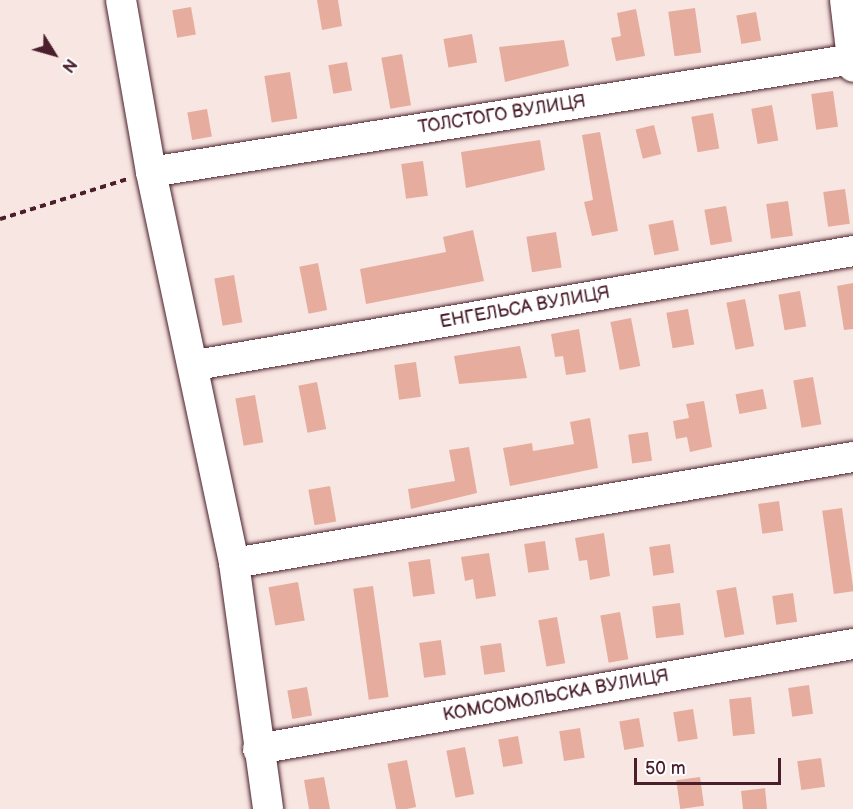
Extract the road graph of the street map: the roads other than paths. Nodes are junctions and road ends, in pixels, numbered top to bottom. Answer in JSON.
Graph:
{"nodes":[{"id":1,"x":121,"y":0,"type":"edge"},
{"id":2,"x":845,"y":0,"type":"edge"},
{"id":3,"x":853,"y":62,"type":"edge"},
{"id":4,"x":151,"y":172,"type":"junction"},
{"id":5,"x":853,"y":251,"type":"edge"},
{"id":6,"x":196,"y":364,"type":"junction"},
{"id":7,"x":853,"y":457,"type":"edge"},
{"id":8,"x":234,"y":563,"type":"junction"},
{"id":9,"x":853,"y":644,"type":"edge"},
{"id":10,"x":258,"y":749,"type":"junction"},
{"id":11,"x":268,"y":809,"type":"edge"}],
"edges":[{"from":1,"to":4,"type":"street"},
{"from":2,"to":3,"type":"street"},
{"from":3,"to":4,"type":"street","name":"ТОЛСТОГО ВУЛИЦЯ"},
{"from":4,"to":6,"type":"street"},
{"from":5,"to":6,"type":"street","name":"ЕНГЕЛЬСА ВУЛИЦЯ"},
{"from":6,"to":8,"type":"street"},
{"from":7,"to":8,"type":"street"},
{"from":8,"to":10,"type":"street"},
{"from":9,"to":10,"type":"street","name":"КОМСОМОЛЬСКА ВУЛИЦЯ"},
{"from":10,"to":11,"type":"street"}]}
